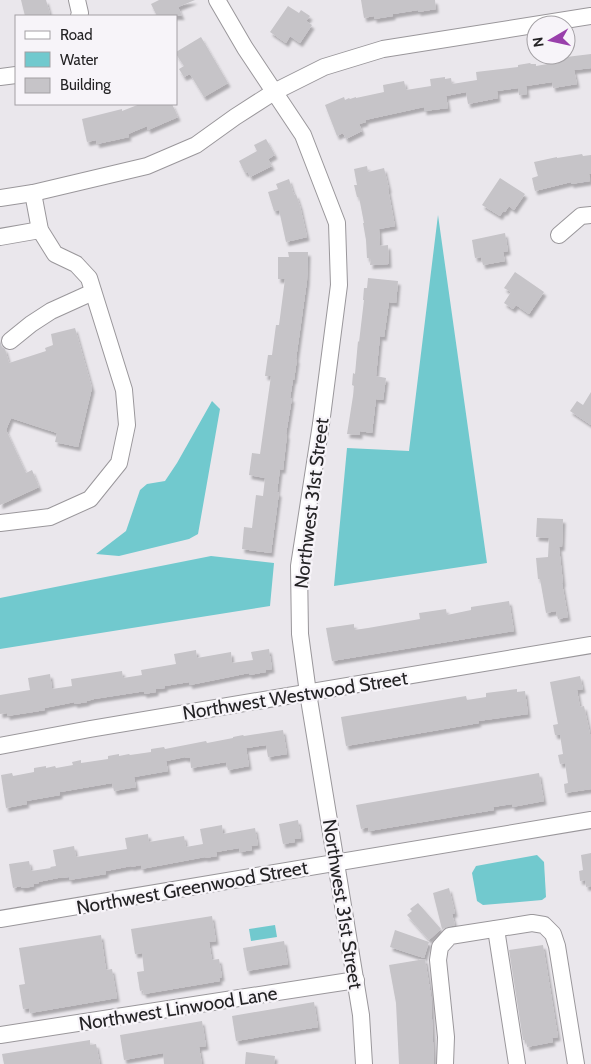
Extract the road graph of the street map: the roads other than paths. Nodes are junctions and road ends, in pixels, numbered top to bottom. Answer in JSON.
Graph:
{"nodes":[{"id":1,"x":77,"y":0,"type":"edge"},
{"id":2,"x":217,"y":0,"type":"edge"},
{"id":3,"x":79,"y":15,"type":"edge"},
{"id":4,"x":591,"y":16,"type":"edge"},
{"id":5,"x":15,"y":75,"type":"edge"},
{"id":6,"x":0,"y":77,"type":"edge"},
{"id":7,"x":274,"y":92,"type":"junction"},
{"id":8,"x":33,"y":193,"type":"junction"},
{"id":9,"x":0,"y":198,"type":"edge"},
{"id":10,"x":591,"y":215,"type":"edge"},
{"id":11,"x":40,"y":230,"type":"junction"},
{"id":12,"x":559,"y":235,"type":"dead end"},
{"id":13,"x":0,"y":237,"type":"edge"},
{"id":14,"x":93,"y":292,"type":"junction"},
{"id":15,"x":10,"y":341,"type":"dead end"},
{"id":16,"x":0,"y":523,"type":"edge"},
{"id":17,"x":591,"y":646,"type":"edge"},
{"id":18,"x":308,"y":693,"type":"junction"},
{"id":19,"x":0,"y":746,"type":"edge"},
{"id":20,"x":591,"y":820,"type":"edge"},
{"id":21,"x":336,"y":863,"type":"junction"},
{"id":22,"x":0,"y":919,"type":"edge"},
{"id":23,"x":496,"y":929,"type":"junction"},
{"id":24,"x":356,"y":980,"type":"junction"},
{"id":25,"x":0,"y":1036,"type":"edge"},
{"id":26,"x":364,"y":1064,"type":"edge"},
{"id":27,"x":445,"y":1064,"type":"edge"},
{"id":28,"x":517,"y":1064,"type":"edge"},
{"id":29,"x":576,"y":1064,"type":"edge"}],
"edges":[{"from":1,"to":3,"type":"street"},
{"from":2,"to":7,"type":"street","name":"Northwest 31st Street"},
{"from":4,"to":7,"type":"street"},
{"from":5,"to":6,"type":"street"},
{"from":7,"to":8,"type":"street"},
{"from":7,"to":18,"type":"street","name":"Northwest 31st Street"},
{"from":8,"to":9,"type":"street"},
{"from":8,"to":11,"type":"street"},
{"from":10,"to":12,"type":"street"},
{"from":11,"to":13,"type":"street"},
{"from":11,"to":14,"type":"street"},
{"from":14,"to":15,"type":"street"},
{"from":14,"to":16,"type":"street"},
{"from":17,"to":18,"type":"street","name":"Northwest Westwood Street"},
{"from":18,"to":19,"type":"street","name":"Northwest Westwood Street"},
{"from":18,"to":21,"type":"street","name":"Northwest 31st Street"},
{"from":20,"to":21,"type":"street","name":"Northwest Greenwood Street"},
{"from":21,"to":22,"type":"street","name":"Northwest Greenwood Street"},
{"from":21,"to":24,"type":"street","name":"Northwest 31st Street"},
{"from":23,"to":27,"type":"street"},
{"from":23,"to":28,"type":"street"},
{"from":23,"to":29,"type":"street"},
{"from":24,"to":25,"type":"street","name":"Northwest Linwood Lane"},
{"from":24,"to":26,"type":"street","name":"Northwest 31st Street"}]}
